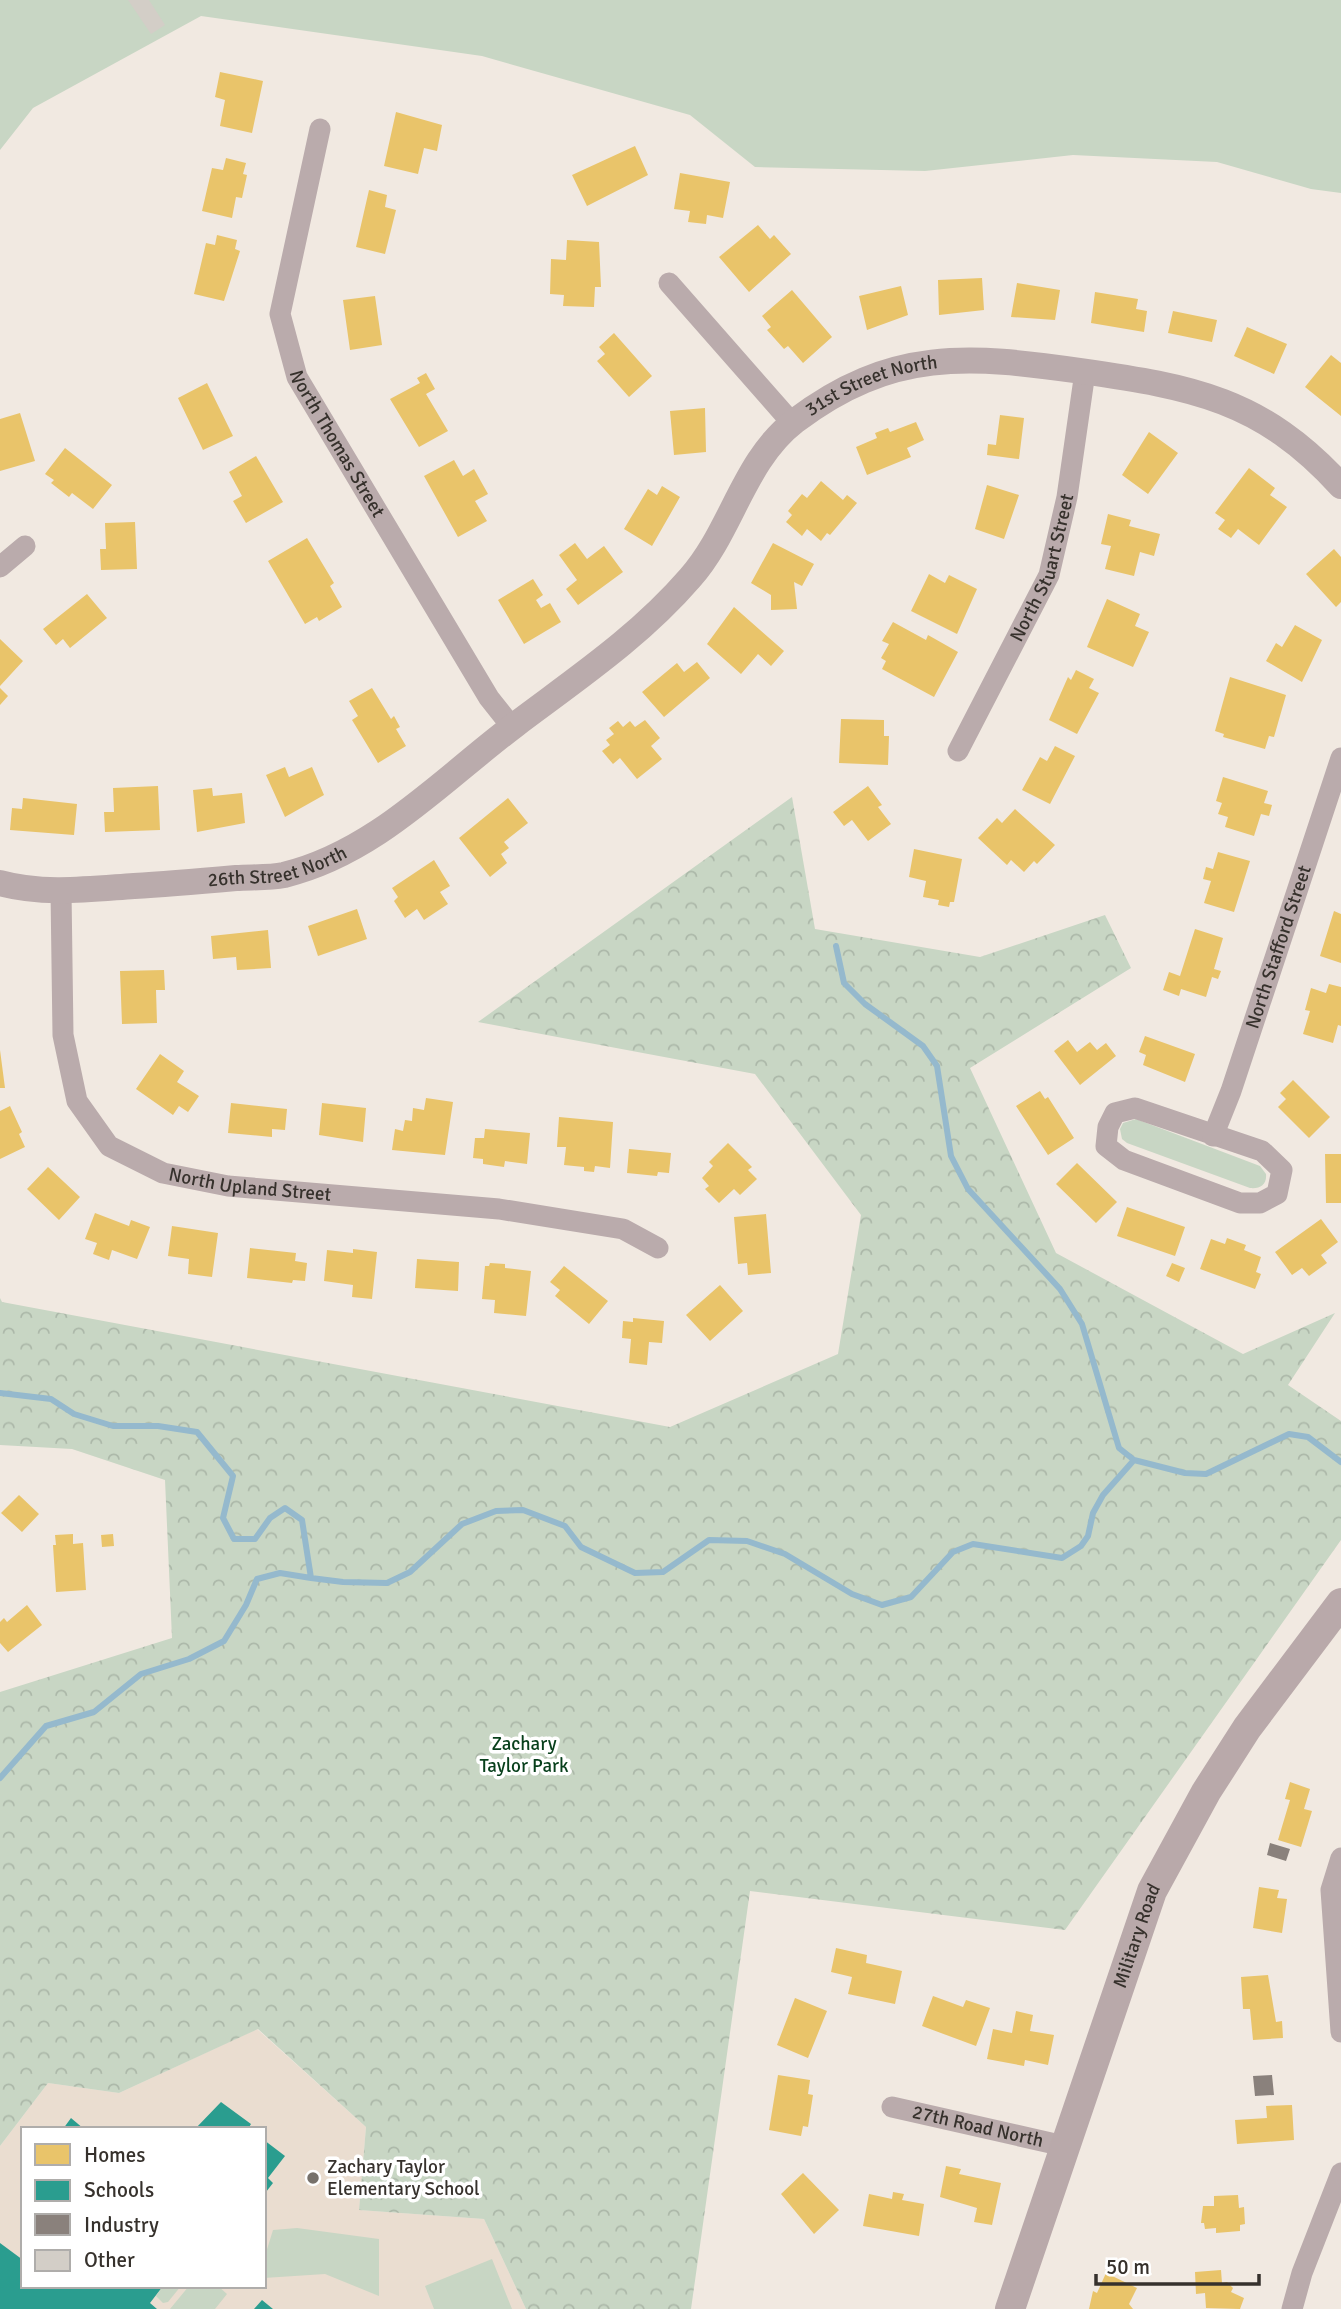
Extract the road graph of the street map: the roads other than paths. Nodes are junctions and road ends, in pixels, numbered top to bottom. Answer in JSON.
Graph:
{"nodes":[{"id":1,"x":320,"y":129,"type":"dead end"},
{"id":2,"x":669,"y":283,"type":"dead end"},
{"id":3,"x":1085,"y":372,"type":"junction"},
{"id":4,"x":792,"y":423,"type":"junction"},
{"id":5,"x":1341,"y":486,"type":"edge"},
{"id":6,"x":25,"y":546,"type":"dead end"},
{"id":7,"x":0,"y":567,"type":"edge"},
{"id":8,"x":512,"y":727,"type":"junction"},
{"id":9,"x":958,"y":751,"type":"dead end"},
{"id":10,"x":1341,"y":758,"type":"edge"},
{"id":11,"x":0,"y":883,"type":"edge"},
{"id":12,"x":61,"y":891,"type":"junction"},
{"id":13,"x":1213,"y":1136,"type":"junction"},
{"id":14,"x":658,"y":1248,"type":"dead end"},
{"id":15,"x":1341,"y":1603,"type":"edge"},
{"id":16,"x":1341,"y":1858,"type":"edge"},
{"id":17,"x":1341,"y":2032,"type":"edge"},
{"id":18,"x":892,"y":2107,"type":"dead end"},
{"id":19,"x":1064,"y":2146,"type":"junction"},
{"id":20,"x":1341,"y":2174,"type":"edge"},
{"id":21,"x":1010,"y":2309,"type":"edge"},
{"id":22,"x":1292,"y":2309,"type":"edge"}],
"edges":[{"from":1,"to":8,"type":"street","name":"North Thomas Street"},
{"from":2,"to":4,"type":"street"},
{"from":3,"to":4,"type":"street","name":"31st Street North"},
{"from":3,"to":5,"type":"street","name":"31st Street North"},
{"from":3,"to":9,"type":"street","name":"North Stuart Street"},
{"from":4,"to":8,"type":"street","name":"31st Street North"},
{"from":6,"to":7,"type":"street"},
{"from":8,"to":12,"type":"street","name":"26th Street North"},
{"from":10,"to":13,"type":"street","name":"North Stafford Street"},
{"from":11,"to":12,"type":"street","name":"26th Street North"},
{"from":12,"to":14,"type":"street","name":"North Upland Street"},
{"from":13,"to":13,"type":"street"},
{"from":15,"to":19,"type":"main road","name":"Military Road"},
{"from":16,"to":17,"type":"street"},
{"from":18,"to":19,"type":"street","name":"27th Road North"},
{"from":19,"to":21,"type":"main road","name":"Military Road"},
{"from":20,"to":22,"type":"street"}]}
